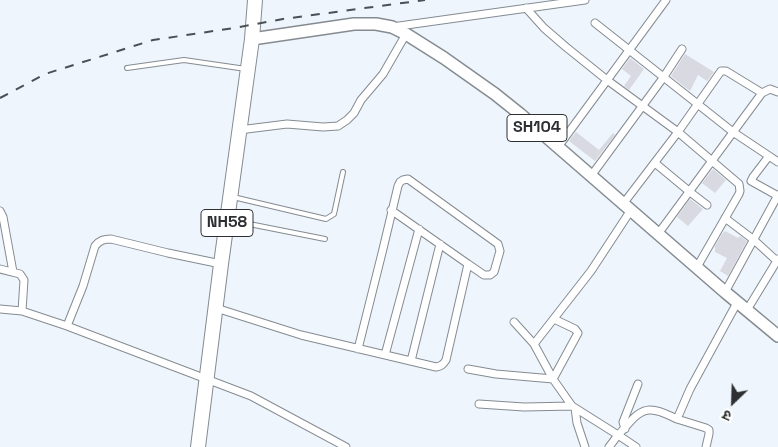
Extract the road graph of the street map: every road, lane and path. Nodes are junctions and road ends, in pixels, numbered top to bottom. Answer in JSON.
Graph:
{"nodes":[{"id":1,"x":256,"y":0,"type":"edge"},
{"id":2,"x":585,"y":0,"type":"edge"},
{"id":3,"x":666,"y":0,"type":"edge"},
{"id":4,"x":526,"y":8,"type":"junction"},
{"id":5,"x":595,"y":23,"type":"dead end"},
{"id":6,"x":392,"y":27,"type":"junction"},
{"id":7,"x":406,"y":34,"type":"junction"},
{"id":8,"x":252,"y":40,"type":"junction"},
{"id":9,"x":682,"y":48,"type":"dead end"},
{"id":10,"x":629,"y":50,"type":"junction"},
{"id":11,"x":127,"y":68,"type":"dead end"},
{"id":12,"x":248,"y":69,"type":"junction"},
{"id":13,"x":663,"y":78,"type":"junction"},
{"id":14,"x":607,"y":80,"type":"junction"},
{"id":15,"x":778,"y":92,"type":"edge"},
{"id":16,"x":762,"y":93,"type":"junction"},
{"id":17,"x":698,"y":104,"type":"junction"},
{"id":18,"x":642,"y":106,"type":"junction"},
{"id":19,"x":239,"y":130,"type":"junction"},
{"id":20,"x":678,"y":132,"type":"junction"},
{"id":21,"x":733,"y":132,"type":"junction"},
{"id":22,"x":558,"y":147,"type":"junction"},
{"id":23,"x":769,"y":156,"type":"junction"},
{"id":24,"x":712,"y":161,"type":"junction"},
{"id":25,"x":655,"y":162,"type":"junction"},
{"id":26,"x":778,"y":162,"type":"edge"},
{"id":27,"x":343,"y":172,"type":"dead end"},
{"id":28,"x":592,"y":176,"type":"junction"},
{"id":29,"x":690,"y":192,"type":"junction"},
{"id":30,"x":230,"y":196,"type":"junction"},
{"id":31,"x":778,"y":196,"type":"edge"},
{"id":32,"x":708,"y":205,"type":"dead end"},
{"id":33,"x":627,"y":207,"type":"junction"},
{"id":34,"x":391,"y":210,"type":"junction"},
{"id":35,"x":0,"y":211,"type":"edge"},
{"id":36,"x":725,"y":218,"type":"junction"},
{"id":37,"x":227,"y":220,"type":"junction"},
{"id":38,"x":419,"y":230,"type":"junction"},
{"id":39,"x":658,"y":234,"type":"junction"},
{"id":40,"x":325,"y":239,"type":"dead end"},
{"id":41,"x":754,"y":240,"type":"junction"},
{"id":42,"x":440,"y":244,"type":"junction"},
{"id":43,"x":777,"y":261,"type":"edge"},
{"id":44,"x":221,"y":264,"type":"junction"},
{"id":45,"x":468,"y":264,"type":"junction"},
{"id":46,"x":697,"y":267,"type":"junction"},
{"id":47,"x":0,"y":269,"type":"edge"},
{"id":48,"x":13,"y":272,"type":"junction"},
{"id":49,"x":725,"y":292,"type":"junction"},
{"id":50,"x":738,"y":301,"type":"junction"},
{"id":51,"x":216,"y":308,"type":"junction"},
{"id":52,"x":0,"y":309,"type":"edge"},
{"id":53,"x":747,"y":310,"type":"junction"},
{"id":54,"x":22,"y":311,"type":"junction"},
{"id":55,"x":554,"y":319,"type":"junction"},
{"id":56,"x":514,"y":322,"type":"dead end"},
{"id":57,"x":67,"y":326,"type":"junction"},
{"id":58,"x":776,"y":330,"type":"edge"},
{"id":59,"x":534,"y":344,"type":"junction"},
{"id":60,"x":358,"y":349,"type":"junction"},
{"id":61,"x":385,"y":355,"type":"junction"},
{"id":62,"x":411,"y":361,"type":"junction"},
{"id":63,"x":468,"y":369,"type":"dead end"},
{"id":64,"x":553,"y":379,"type":"junction"},
{"id":65,"x":206,"y":380,"type":"junction"},
{"id":66,"x":638,"y":384,"type":"dead end"},
{"id":67,"x":479,"y":404,"type":"dead end"},
{"id":68,"x":574,"y":407,"type":"junction"},
{"id":69,"x":678,"y":419,"type":"junction"},
{"id":70,"x":625,"y":429,"type":"junction"},
{"id":71,"x":618,"y":435,"type":"junction"},
{"id":72,"x":198,"y":447,"type":"edge"},
{"id":73,"x":346,"y":447,"type":"edge"},
{"id":74,"x":585,"y":447,"type":"edge"},
{"id":75,"x":609,"y":447,"type":"edge"},
{"id":76,"x":636,"y":447,"type":"edge"},
{"id":77,"x":706,"y":447,"type":"edge"}],
"edges":[{"from":1,"to":8,"type":"highway","number":"NH58"},
{"from":2,"to":4,"type":"street"},
{"from":3,"to":10,"type":"street"},
{"from":4,"to":6,"type":"street"},
{"from":4,"to":14,"type":"street"},
{"from":5,"to":10,"type":"street"},
{"from":6,"to":7,"type":"main road","number":"SH104"},
{"from":6,"to":8,"type":"main road","number":"SH104"},
{"from":7,"to":19,"type":"street"},
{"from":7,"to":22,"type":"main road","number":"SH104"},
{"from":8,"to":12,"type":"highway","number":"NH58"},
{"from":9,"to":13,"type":"street"},
{"from":10,"to":13,"type":"street"},
{"from":10,"to":14,"type":"street"},
{"from":11,"to":12,"type":"lane"},
{"from":12,"to":19,"type":"highway","number":"NH58"},
{"from":13,"to":17,"type":"street"},
{"from":13,"to":18,"type":"street"},
{"from":14,"to":18,"type":"street"},
{"from":14,"to":22,"type":"street"},
{"from":15,"to":16,"type":"street"},
{"from":16,"to":17,"type":"street"},
{"from":16,"to":21,"type":"street"},
{"from":17,"to":20,"type":"street"},
{"from":17,"to":21,"type":"street"},
{"from":18,"to":20,"type":"street"},
{"from":18,"to":28,"type":"street"},
{"from":19,"to":30,"type":"highway","number":"NH58"},
{"from":20,"to":24,"type":"street"},
{"from":20,"to":25,"type":"street"},
{"from":21,"to":23,"type":"street"},
{"from":21,"to":24,"type":"street"},
{"from":22,"to":28,"type":"main road","number":"SH104"},
{"from":23,"to":26,"type":"street"},
{"from":23,"to":31,"type":"street"},
{"from":24,"to":29,"type":"street"},
{"from":24,"to":36,"type":"street"},
{"from":25,"to":29,"type":"street"},
{"from":25,"to":33,"type":"street"},
{"from":27,"to":30,"type":"lane"},
{"from":28,"to":33,"type":"main road","number":"SH104"},
{"from":29,"to":32,"type":"street"},
{"from":29,"to":39,"type":"street"},
{"from":30,"to":37,"type":"highway","number":"NH58"},
{"from":31,"to":41,"type":"street"},
{"from":33,"to":39,"type":"main road","number":"SH104"},
{"from":33,"to":55,"type":"street"},
{"from":34,"to":38,"type":"street"},
{"from":34,"to":45,"type":"street"},
{"from":34,"to":60,"type":"street"},
{"from":35,"to":48,"type":"street"},
{"from":36,"to":41,"type":"street"},
{"from":36,"to":46,"type":"street"},
{"from":37,"to":40,"type":"lane"},
{"from":37,"to":44,"type":"highway","number":"NH58"},
{"from":38,"to":42,"type":"street"},
{"from":38,"to":61,"type":"street"},
{"from":39,"to":46,"type":"main road","number":"SH104"},
{"from":41,"to":43,"type":"street"},
{"from":41,"to":49,"type":"street"},
{"from":42,"to":45,"type":"street"},
{"from":42,"to":62,"type":"street"},
{"from":43,"to":53,"type":"street"},
{"from":44,"to":51,"type":"highway","number":"NH58"},
{"from":44,"to":57,"type":"street"},
{"from":45,"to":62,"type":"street"},
{"from":46,"to":49,"type":"main road","number":"SH104"},
{"from":47,"to":48,"type":"street"},
{"from":48,"to":54,"type":"street"},
{"from":49,"to":50,"type":"main road","number":"SH104"},
{"from":50,"to":53,"type":"main road","number":"SH104"},
{"from":50,"to":69,"type":"street"},
{"from":51,"to":60,"type":"street"},
{"from":51,"to":65,"type":"highway","number":"NH58"},
{"from":52,"to":54,"type":"street"},
{"from":53,"to":58,"type":"main road","number":"SH104"},
{"from":54,"to":57,"type":"street"},
{"from":55,"to":59,"type":"street"},
{"from":55,"to":64,"type":"street"},
{"from":56,"to":59,"type":"street"},
{"from":57,"to":65,"type":"street"},
{"from":59,"to":64,"type":"street"},
{"from":60,"to":61,"type":"street"},
{"from":61,"to":62,"type":"street"},
{"from":63,"to":64,"type":"street"},
{"from":64,"to":68,"type":"street"},
{"from":65,"to":72,"type":"highway","number":"NH58"},
{"from":65,"to":73,"type":"street"},
{"from":66,"to":70,"type":"street"},
{"from":67,"to":68,"type":"street"},
{"from":68,"to":71,"type":"street"},
{"from":68,"to":74,"type":"street"},
{"from":69,"to":70,"type":"street"},
{"from":69,"to":77,"type":"street"},
{"from":70,"to":71,"type":"street"},
{"from":71,"to":75,"type":"street"},
{"from":71,"to":76,"type":"street"}]}
